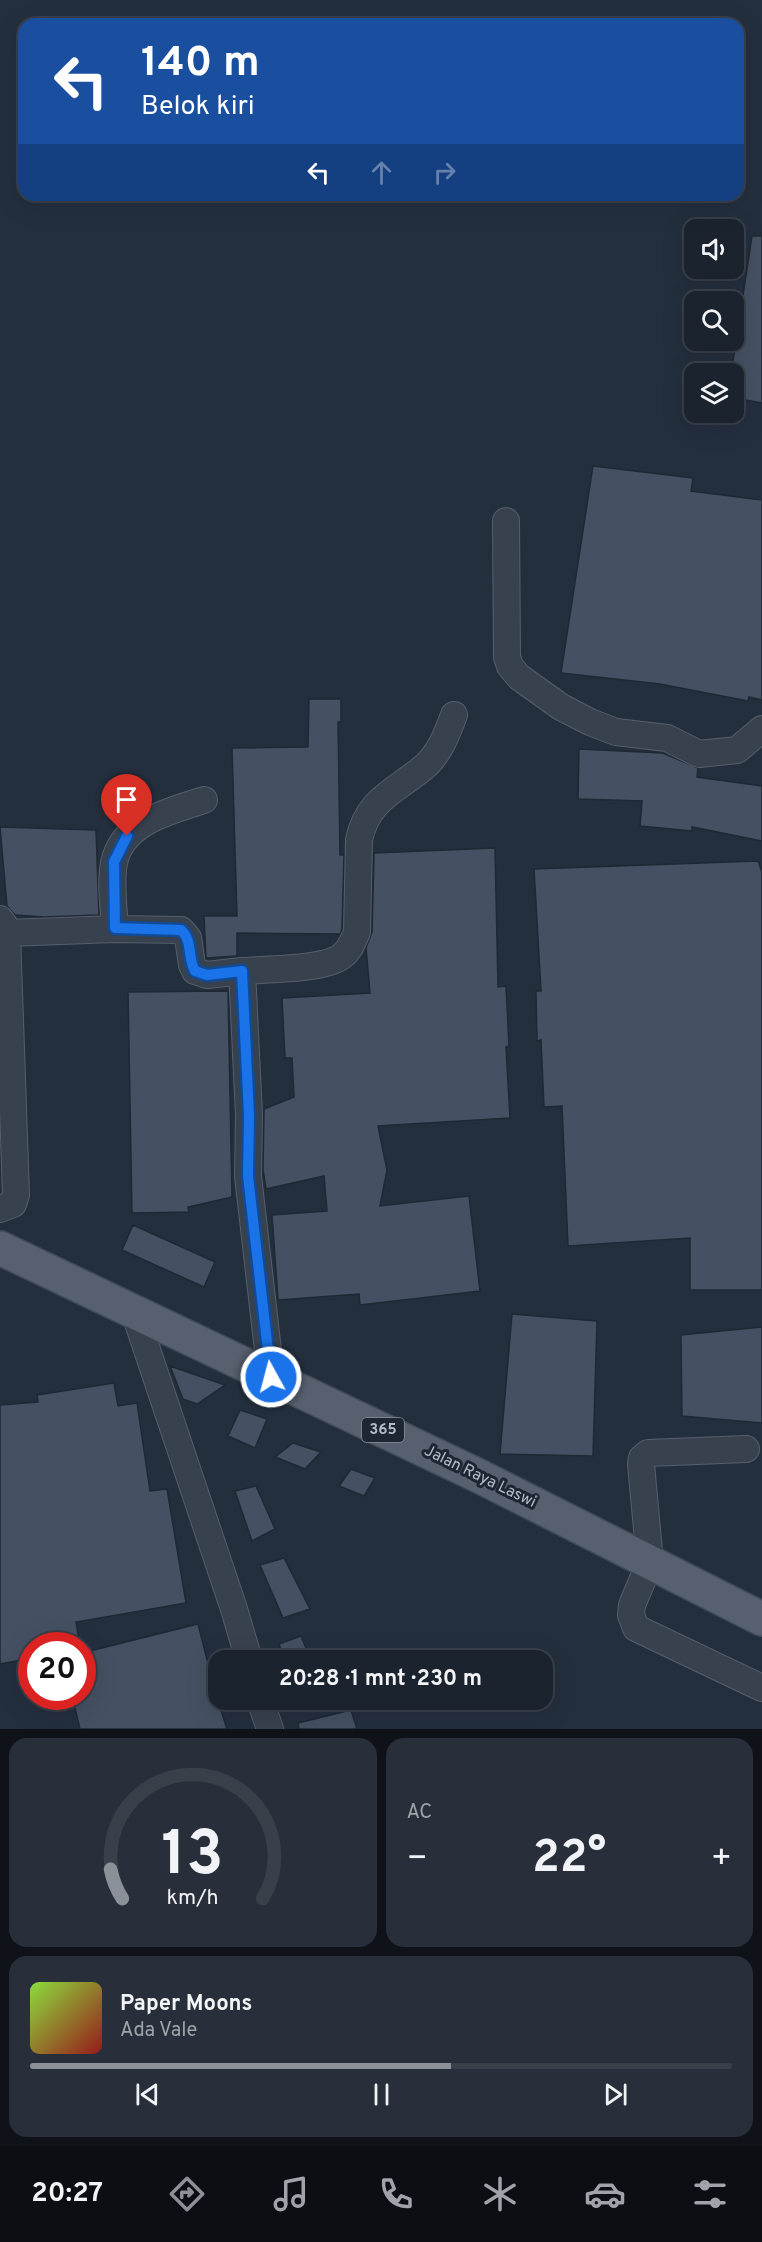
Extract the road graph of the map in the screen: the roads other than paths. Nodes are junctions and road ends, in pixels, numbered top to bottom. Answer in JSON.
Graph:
{"nodes":[{"id":1,"x":506,"y":521,"type":"dead end"},
{"id":2,"x":454,"y":715,"type":"dead end"},
{"id":3,"x":762,"y":729,"type":"edge"},
{"id":4,"x":204,"y":800,"type":"dead end"},
{"id":5,"x":3,"y":926,"type":"edge"},
{"id":6,"x":115,"y":928,"type":"junction"},
{"id":7,"x":242,"y":971,"type":"junction"},
{"id":8,"x":0,"y":1209,"type":"edge"},
{"id":9,"x":0,"y":1248,"type":"edge"},
{"id":10,"x":135,"y":1314,"type":"junction"},
{"id":11,"x":271,"y":1377,"type":"junction"},
{"id":12,"x":746,"y":1449,"type":"dead end"},
{"id":13,"x":650,"y":1562,"type":"junction"},
{"id":14,"x":762,"y":1619,"type":"edge"},
{"id":15,"x":246,"y":1650,"type":"edge"},
{"id":16,"x":762,"y":1688,"type":"edge"},
{"id":17,"x":263,"y":1710,"type":"edge"},
{"id":18,"x":270,"y":1729,"type":"edge"}],
"edges":[{"from":1,"to":3,"type":"street"},
{"from":2,"to":7,"type":"street"},
{"from":4,"to":6,"type":"street"},
{"from":5,"to":6,"type":"street"},
{"from":5,"to":8,"type":"street"},
{"from":6,"to":7,"type":"street"},
{"from":7,"to":11,"type":"street"},
{"from":9,"to":10,"type":"main road","name":"Jalan Raya Laswi","number":"365"},
{"from":10,"to":11,"type":"main road","name":"Jalan Raya Laswi","number":"365"},
{"from":10,"to":15,"type":"street"},
{"from":11,"to":13,"type":"main road","name":"Jalan Raya Laswi","number":"365"},
{"from":12,"to":13,"type":"street"},
{"from":13,"to":14,"type":"main road","name":"Jalan Raya Laswi","number":"365"},
{"from":13,"to":16,"type":"street"},
{"from":17,"to":18,"type":"street"}]}
